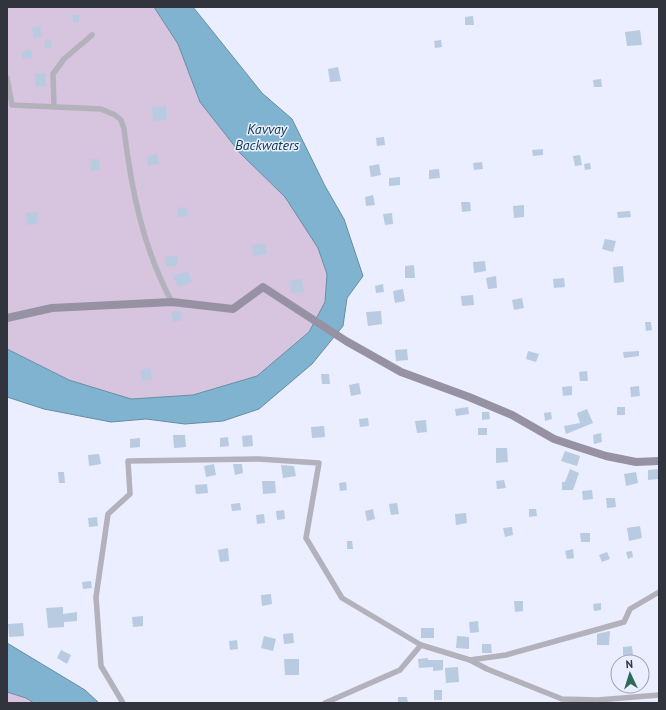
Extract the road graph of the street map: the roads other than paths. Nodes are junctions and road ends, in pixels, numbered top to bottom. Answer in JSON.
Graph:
{"nodes":[{"id":1,"x":92,"y":35,"type":"dead end"},
{"id":2,"x":7,"y":78,"type":"edge"},
{"id":3,"x":10,"y":105,"type":"edge"},
{"id":4,"x":54,"y":107,"type":"junction"},
{"id":5,"x":172,"y":302,"type":"junction"},
{"id":6,"x":7,"y":318,"type":"edge"},
{"id":7,"x":659,"y":461,"type":"edge"},
{"id":8,"x":659,"y":592,"type":"edge"},
{"id":9,"x":421,"y":645,"type":"junction"},
{"id":10,"x":470,"y":660,"type":"junction"},
{"id":11,"x":659,"y":695,"type":"edge"},
{"id":12,"x":123,"y":703,"type":"edge"},
{"id":13,"x":325,"y":703,"type":"edge"}],
"edges":[{"from":1,"to":4,"type":"street"},
{"from":2,"to":3,"type":"street"},
{"from":3,"to":4,"type":"street"},
{"from":4,"to":5,"type":"street"},
{"from":5,"to":6,"type":"street"},
{"from":5,"to":7,"type":"street"},
{"from":8,"to":10,"type":"street"},
{"from":9,"to":10,"type":"street"},
{"from":9,"to":12,"type":"street"},
{"from":9,"to":13,"type":"street"},
{"from":10,"to":11,"type":"street"}]}
